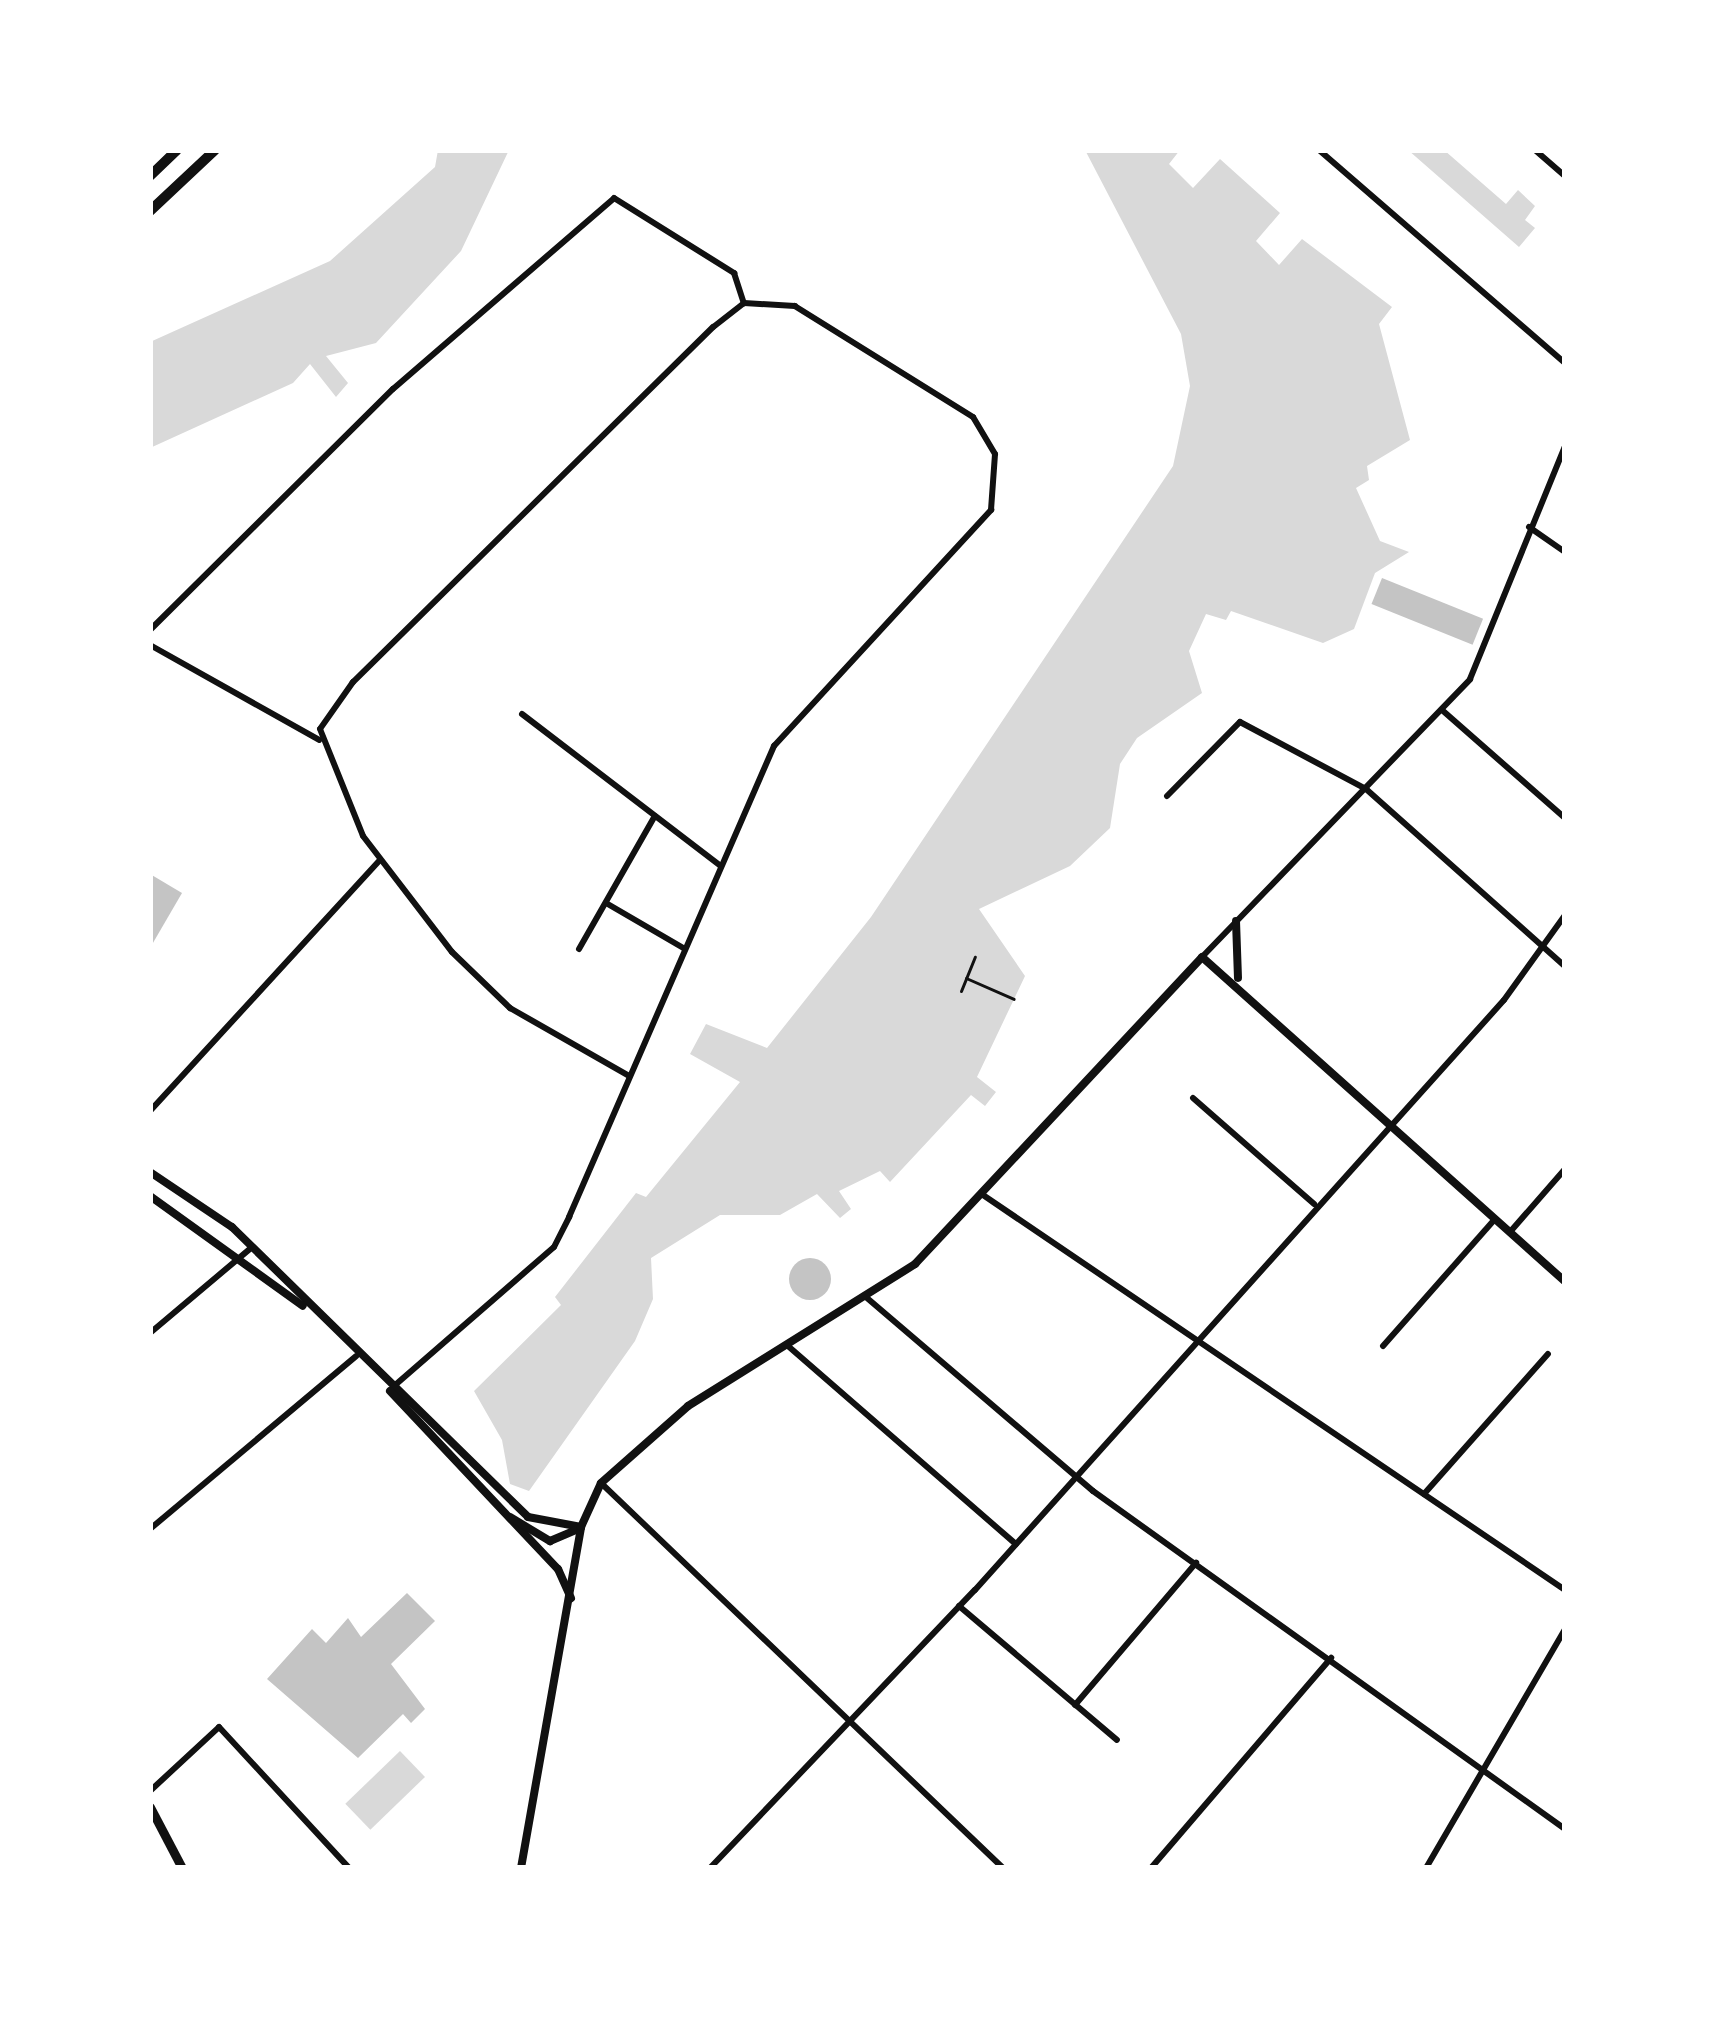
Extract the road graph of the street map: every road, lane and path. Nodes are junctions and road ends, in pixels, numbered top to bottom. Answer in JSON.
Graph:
{"nodes":[{"id":1,"x":177,"y":150,"type":"edge"},
{"id":2,"x":215,"y":150,"type":"edge"},
{"id":3,"x":1319,"y":150,"type":"edge"},
{"id":4,"x":1534,"y":150,"type":"edge"},
{"id":5,"x":150,"y":176,"type":"edge"},
{"id":6,"x":1565,"y":176,"type":"edge"},
{"id":7,"x":150,"y":211,"type":"edge"},
{"id":8,"x":745,"y":303,"type":"junction"},
{"id":9,"x":1565,"y":363,"type":"edge"},
{"id":10,"x":1565,"y":446,"type":"edge"},
{"id":11,"x":1529,"y":527,"type":"junction"},
{"id":12,"x":1565,"y":552,"type":"edge"},
{"id":13,"x":150,"y":630,"type":"edge"},
{"id":14,"x":150,"y":645,"type":"edge"},
{"id":15,"x":1442,"y":710,"type":"junction"},
{"id":16,"x":522,"y":714,"type":"dead end"},
{"id":17,"x":319,"y":740,"type":"junction"},
{"id":18,"x":1366,"y":789,"type":"junction"},
{"id":19,"x":1167,"y":796,"type":"dead end"},
{"id":20,"x":656,"y":816,"type":"junction"},
{"id":21,"x":1565,"y":818,"type":"edge"},
{"id":22,"x":380,"y":860,"type":"junction"},
{"id":23,"x":721,"y":866,"type":"junction"},
{"id":24,"x":606,"y":903,"type":"junction"},
{"id":25,"x":1565,"y":915,"type":"edge"},
{"id":26,"x":1236,"y":922,"type":"junction"},
{"id":27,"x":1541,"y":945,"type":"junction"},
{"id":28,"x":579,"y":949,"type":"dead end"},
{"id":29,"x":685,"y":949,"type":"junction"},
{"id":30,"x":975,"y":957,"type":"dead end"},
{"id":31,"x":1202,"y":957,"type":"junction"},
{"id":32,"x":1565,"y":966,"type":"edge"},
{"id":33,"x":966,"y":978,"type":"junction"},
{"id":34,"x":1239,"y":979,"type":"junction"},
{"id":35,"x":961,"y":991,"type":"dead end"},
{"id":36,"x":1014,"y":999,"type":"dead end"},
{"id":37,"x":629,"y":1076,"type":"junction"},
{"id":38,"x":1193,"y":1098,"type":"dead end"},
{"id":39,"x":150,"y":1111,"type":"edge"},
{"id":40,"x":1388,"y":1120,"type":"junction"},
{"id":41,"x":1565,"y":1168,"type":"edge"},
{"id":42,"x":150,"y":1172,"type":"edge"},
{"id":43,"x":983,"y":1195,"type":"junction"},
{"id":44,"x":150,"y":1196,"type":"edge"},
{"id":45,"x":1314,"y":1204,"type":"junction"},
{"id":46,"x":1496,"y":1219,"type":"junction"},
{"id":47,"x":1510,"y":1232,"type":"junction"},
{"id":48,"x":252,"y":1247,"type":"junction"},
{"id":49,"x":242,"y":1257,"type":"junction"},
{"id":50,"x":1565,"y":1281,"type":"edge"},
{"id":51,"x":867,"y":1298,"type":"junction"},
{"id":52,"x":306,"y":1307,"type":"junction"},
{"id":53,"x":150,"y":1333,"type":"edge"},
{"id":54,"x":1196,"y":1339,"type":"junction"},
{"id":55,"x":788,"y":1346,"type":"junction"},
{"id":56,"x":1383,"y":1346,"type":"dead end"},
{"id":57,"x":1548,"y":1354,"type":"dead end"},
{"id":58,"x":356,"y":1356,"type":"junction"},
{"id":59,"x":390,"y":1390,"type":"junction"},
{"id":60,"x":1075,"y":1475,"type":"junction"},
{"id":61,"x":601,"y":1484,"type":"junction"},
{"id":62,"x":1424,"y":1494,"type":"junction"},
{"id":63,"x":501,"y":1511,"type":"junction"},
{"id":64,"x":581,"y":1527,"type":"junction"},
{"id":65,"x":150,"y":1529,"type":"edge"},
{"id":66,"x":1016,"y":1544,"type":"junction"},
{"id":67,"x":1196,"y":1563,"type":"junction"},
{"id":68,"x":1565,"y":1590,"type":"edge"},
{"id":69,"x":573,"y":1605,"type":"junction"},
{"id":70,"x":959,"y":1606,"type":"junction"},
{"id":71,"x":1565,"y":1629,"type":"edge"},
{"id":72,"x":1331,"y":1658,"type":"junction"},
{"id":73,"x":1076,"y":1705,"type":"junction"},
{"id":74,"x":847,"y":1719,"type":"junction"},
{"id":75,"x":1117,"y":1740,"type":"dead end"},
{"id":76,"x":1486,"y":1768,"type":"junction"},
{"id":77,"x":150,"y":1791,"type":"edge"},
{"id":78,"x":150,"y":1807,"type":"edge"},
{"id":79,"x":1565,"y":1829,"type":"edge"},
{"id":80,"x":182,"y":1868,"type":"edge"},
{"id":81,"x":349,"y":1868,"type":"edge"},
{"id":82,"x":521,"y":1868,"type":"edge"},
{"id":83,"x":710,"y":1868,"type":"edge"},
{"id":84,"x":1003,"y":1868,"type":"edge"},
{"id":85,"x":1151,"y":1868,"type":"edge"},
{"id":86,"x":1426,"y":1868,"type":"edge"}],
"edges":[{"from":1,"to":5,"type":"highway"},
{"from":2,"to":7,"type":"highway"},
{"from":3,"to":9,"type":"street"},
{"from":4,"to":6,"type":"street"},
{"from":8,"to":13,"type":"street"},
{"from":8,"to":17,"type":"street"},
{"from":8,"to":23,"type":"street"},
{"from":10,"to":11,"type":"street"},
{"from":11,"to":12,"type":"street"},
{"from":11,"to":15,"type":"street"},
{"from":14,"to":17,"type":"street"},
{"from":15,"to":18,"type":"street"},
{"from":15,"to":21,"type":"street"},
{"from":16,"to":20,"type":"street"},
{"from":17,"to":22,"type":"street"},
{"from":18,"to":19,"type":"street"},
{"from":18,"to":26,"type":"street"},
{"from":18,"to":27,"type":"street"},
{"from":20,"to":23,"type":"street"},
{"from":20,"to":24,"type":"street"},
{"from":22,"to":37,"type":"street"},
{"from":22,"to":39,"type":"street"},
{"from":23,"to":29,"type":"street"},
{"from":24,"to":28,"type":"street"},
{"from":24,"to":29,"type":"street"},
{"from":25,"to":27,"type":"street"},
{"from":26,"to":31,"type":"street"},
{"from":26,"to":34,"type":"main road"},
{"from":27,"to":32,"type":"street"},
{"from":27,"to":40,"type":"street"},
{"from":29,"to":37,"type":"street"},
{"from":30,"to":33,"type":"path"},
{"from":31,"to":34,"type":"main road"},
{"from":31,"to":43,"type":"main road"},
{"from":33,"to":35,"type":"path"},
{"from":33,"to":36,"type":"path"},
{"from":34,"to":40,"type":"main road"},
{"from":37,"to":59,"type":"street"},
{"from":38,"to":45,"type":"street"},
{"from":40,"to":45,"type":"street"},
{"from":40,"to":46,"type":"main road"},
{"from":41,"to":47,"type":"street"},
{"from":42,"to":48,"type":"main road"},
{"from":43,"to":51,"type":"main road"},
{"from":43,"to":54,"type":"street"},
{"from":44,"to":49,"type":"main road"},
{"from":45,"to":54,"type":"street"},
{"from":46,"to":47,"type":"main road"},
{"from":46,"to":56,"type":"street"},
{"from":47,"to":50,"type":"main road"},
{"from":48,"to":49,"type":"street"},
{"from":48,"to":52,"type":"main road"},
{"from":49,"to":52,"type":"main road"},
{"from":49,"to":53,"type":"street"},
{"from":51,"to":55,"type":"main road"},
{"from":51,"to":60,"type":"street"},
{"from":52,"to":58,"type":"main road"},
{"from":54,"to":60,"type":"street"},
{"from":54,"to":62,"type":"street"},
{"from":55,"to":61,"type":"main road"},
{"from":55,"to":66,"type":"street"},
{"from":57,"to":62,"type":"street"},
{"from":58,"to":59,"type":"main road"},
{"from":58,"to":65,"type":"street"},
{"from":59,"to":63,"type":"main road"},
{"from":59,"to":64,"type":"main road"},
{"from":60,"to":66,"type":"street"},
{"from":60,"to":67,"type":"street"},
{"from":61,"to":64,"type":"main road"},
{"from":61,"to":74,"type":"street"},
{"from":62,"to":68,"type":"street"},
{"from":63,"to":64,"type":"main road"},
{"from":63,"to":69,"type":"main road"},
{"from":64,"to":69,"type":"main road"},
{"from":66,"to":70,"type":"street"},
{"from":67,"to":72,"type":"street"},
{"from":67,"to":73,"type":"street"},
{"from":69,"to":82,"type":"main road"},
{"from":70,"to":73,"type":"street"},
{"from":70,"to":74,"type":"street"},
{"from":71,"to":76,"type":"street"},
{"from":72,"to":76,"type":"street"},
{"from":72,"to":85,"type":"street"},
{"from":73,"to":75,"type":"street"},
{"from":74,"to":83,"type":"street"},
{"from":74,"to":84,"type":"street"},
{"from":76,"to":79,"type":"street"},
{"from":76,"to":86,"type":"street"},
{"from":77,"to":81,"type":"street"},
{"from":78,"to":80,"type":"main road"}]}
